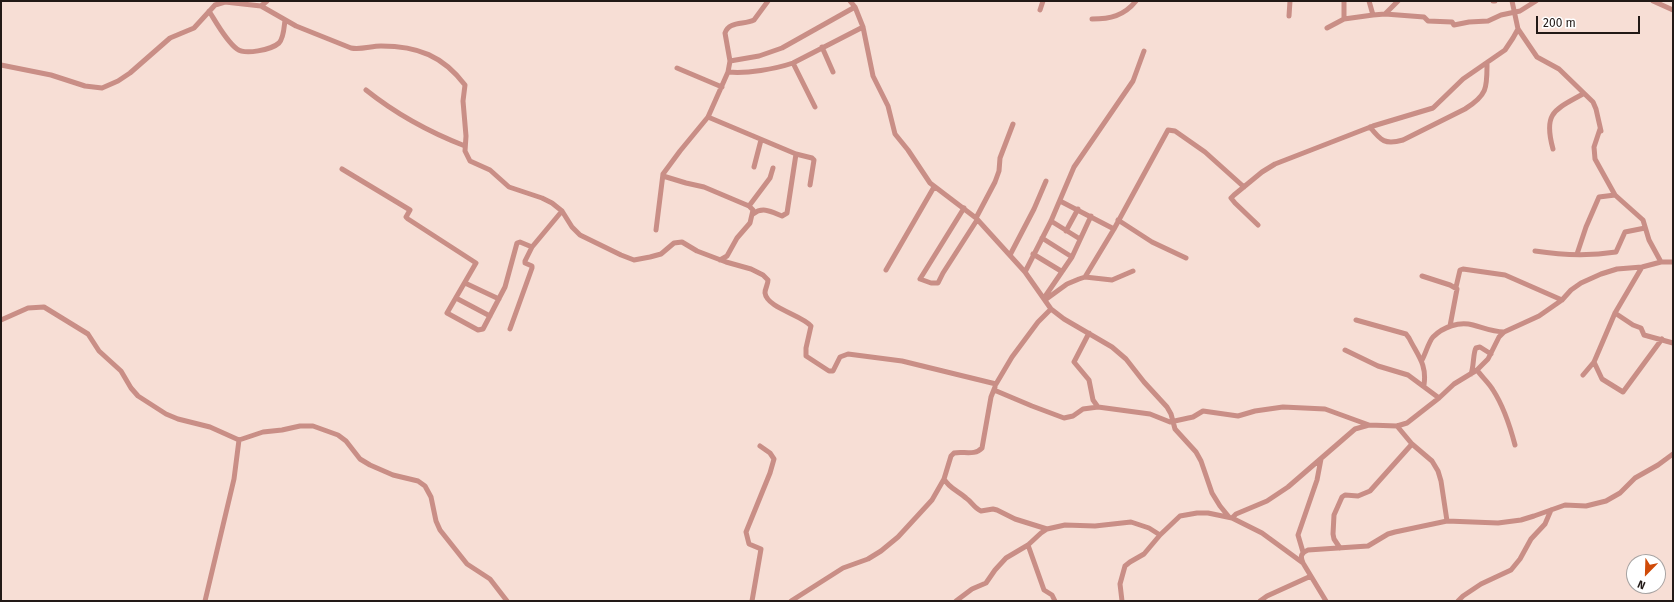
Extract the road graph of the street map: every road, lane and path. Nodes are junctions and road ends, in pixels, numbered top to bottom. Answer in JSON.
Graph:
{"nodes":[{"id":1,"x":224,"y":1,"type":"edge"},
{"id":2,"x":267,"y":1,"type":"edge"},
{"id":3,"x":768,"y":1,"type":"edge"},
{"id":4,"x":850,"y":1,"type":"edge"},
{"id":5,"x":1043,"y":1,"type":"edge"},
{"id":6,"x":1136,"y":1,"type":"edge"},
{"id":7,"x":1290,"y":1,"type":"edge"},
{"id":8,"x":1344,"y":1,"type":"edge"},
{"id":9,"x":1369,"y":1,"type":"edge"},
{"id":10,"x":1398,"y":1,"type":"edge"},
{"id":11,"x":1512,"y":1,"type":"edge"},
{"id":12,"x":1536,"y":1,"type":"edge"},
{"id":13,"x":1654,"y":1,"type":"edge"},
{"id":14,"x":261,"y":6,"type":"junction"},
{"id":15,"x":855,"y":7,"type":"junction"},
{"id":16,"x":1040,"y":10,"type":"dead end"},
{"id":17,"x":1673,"y":10,"type":"edge"},
{"id":18,"x":209,"y":11,"type":"junction"},
{"id":19,"x":1516,"y":12,"type":"junction"},
{"id":20,"x":1385,"y":14,"type":"junction"},
{"id":21,"x":1373,"y":15,"type":"junction"},
{"id":22,"x":1289,"y":16,"type":"dead end"},
{"id":23,"x":1092,"y":19,"type":"dead end"},
{"id":24,"x":1344,"y":19,"type":"junction"},
{"id":25,"x":285,"y":20,"type":"junction"},
{"id":26,"x":863,"y":27,"type":"junction"},
{"id":27,"x":1327,"y":28,"type":"dead end"},
{"id":28,"x":1518,"y":29,"type":"junction"},
{"id":29,"x":822,"y":47,"type":"junction"},
{"id":30,"x":1144,"y":51,"type":"dead end"},
{"id":31,"x":730,"y":61,"type":"junction"},
{"id":32,"x":793,"y":63,"type":"junction"},
{"id":33,"x":1487,"y":63,"type":"junction"},
{"id":34,"x":1,"y":66,"type":"edge"},
{"id":35,"x":677,"y":68,"type":"dead end"},
{"id":36,"x":728,"y":72,"type":"junction"},
{"id":37,"x":833,"y":72,"type":"dead end"},
{"id":38,"x":722,"y":87,"type":"junction"},
{"id":39,"x":366,"y":90,"type":"dead end"},
{"id":40,"x":1583,"y":94,"type":"junction"},
{"id":41,"x":815,"y":107,"type":"dead end"},
{"id":42,"x":708,"y":117,"type":"junction"},
{"id":43,"x":1013,"y":124,"type":"dead end"},
{"id":44,"x":1370,"y":127,"type":"junction"},
{"id":45,"x":761,"y":140,"type":"junction"},
{"id":46,"x":465,"y":146,"type":"junction"},
{"id":47,"x":1553,"y":149,"type":"dead end"},
{"id":48,"x":796,"y":154,"type":"junction"},
{"id":49,"x":754,"y":166,"type":"dead end"},
{"id":50,"x":773,"y":168,"type":"dead end"},
{"id":51,"x":342,"y":169,"type":"dead end"},
{"id":52,"x":663,"y":176,"type":"junction"},
{"id":53,"x":1046,"y":181,"type":"dead end"},
{"id":54,"x":810,"y":185,"type":"dead end"},
{"id":55,"x":1244,"y":187,"type":"junction"},
{"id":56,"x":934,"y":188,"type":"junction"},
{"id":57,"x":1615,"y":195,"type":"junction"},
{"id":58,"x":1060,"y":200,"type":"junction"},
{"id":59,"x":749,"y":206,"type":"junction"},
{"id":60,"x":964,"y":208,"type":"junction"},
{"id":61,"x":1078,"y":209,"type":"junction"},
{"id":62,"x":562,"y":211,"type":"junction"},
{"id":63,"x":754,"y":214,"type":"junction"},
{"id":64,"x":1091,"y":216,"type":"junction"},
{"id":65,"x":976,"y":219,"type":"junction"},
{"id":66,"x":1118,"y":220,"type":"junction"},
{"id":67,"x":1051,"y":221,"type":"junction"},
{"id":68,"x":1258,"y":225,"type":"dead end"},
{"id":69,"x":1645,"y":228,"type":"junction"},
{"id":70,"x":1114,"y":229,"type":"junction"},
{"id":71,"x":656,"y":230,"type":"dead end"},
{"id":72,"x":1066,"y":231,"type":"junction"},
{"id":73,"x":1042,"y":238,"type":"junction"},
{"id":74,"x":1080,"y":240,"type":"junction"},
{"id":75,"x":532,"y":247,"type":"junction"},
{"id":76,"x":1535,"y":251,"type":"dead end"},
{"id":77,"x":1034,"y":254,"type":"junction"},
{"id":78,"x":1577,"y":254,"type":"junction"},
{"id":79,"x":1010,"y":255,"type":"junction"},
{"id":80,"x":1072,"y":257,"type":"junction"},
{"id":81,"x":1186,"y":258,"type":"dead end"},
{"id":82,"x":720,"y":260,"type":"junction"},
{"id":83,"x":1661,"y":262,"type":"junction"},
{"id":84,"x":1673,"y":262,"type":"edge"},
{"id":85,"x":1642,"y":267,"type":"junction"},
{"id":86,"x":886,"y":270,"type":"dead end"},
{"id":87,"x":1133,"y":270,"type":"dead end"},
{"id":88,"x":1061,"y":271,"type":"junction"},
{"id":89,"x":1025,"y":272,"type":"junction"},
{"id":90,"x":1422,"y":276,"type":"dead end"},
{"id":91,"x":1085,"y":277,"type":"junction"},
{"id":92,"x":465,"y":283,"type":"junction"},
{"id":93,"x":1456,"y":287,"type":"junction"},
{"id":94,"x":456,"y":298,"type":"junction"},
{"id":95,"x":499,"y":299,"type":"junction"},
{"id":96,"x":1044,"y":299,"type":"junction"},
{"id":97,"x":1562,"y":300,"type":"junction"},
{"id":98,"x":1051,"y":309,"type":"junction"},
{"id":99,"x":1615,"y":313,"type":"junction"},
{"id":100,"x":490,"y":316,"type":"junction"},
{"id":101,"x":1,"y":320,"type":"edge"},
{"id":102,"x":1356,"y":320,"type":"dead end"},
{"id":103,"x":1450,"y":326,"type":"junction"},
{"id":104,"x":510,"y":329,"type":"dead end"},
{"id":105,"x":1504,"y":332,"type":"junction"},
{"id":106,"x":1089,"y":333,"type":"junction"},
{"id":107,"x":1662,"y":339,"type":"junction"},
{"id":108,"x":1673,"y":343,"type":"edge"},
{"id":109,"x":1345,"y":350,"type":"dead end"},
{"id":110,"x":1491,"y":354,"type":"junction"},
{"id":111,"x":1422,"y":360,"type":"junction"},
{"id":112,"x":1594,"y":362,"type":"junction"},
{"id":113,"x":1477,"y":370,"type":"junction"},
{"id":114,"x":1471,"y":374,"type":"junction"},
{"id":115,"x":1583,"y":375,"type":"dead end"},
{"id":116,"x":996,"y":384,"type":"junction"},
{"id":117,"x":1424,"y":385,"type":"junction"},
{"id":118,"x":994,"y":390,"type":"junction"},
{"id":119,"x":1439,"y":398,"type":"junction"},
{"id":120,"x":1098,"y":407,"type":"junction"},
{"id":121,"x":1173,"y":421,"type":"junction"},
{"id":122,"x":1370,"y":425,"type":"junction"},
{"id":123,"x":1397,"y":426,"type":"junction"},
{"id":124,"x":240,"y":440,"type":"junction"},
{"id":125,"x":1412,"y":444,"type":"junction"},
{"id":126,"x":1515,"y":445,"type":"dead end"},
{"id":127,"x":760,"y":446,"type":"dead end"},
{"id":128,"x":1673,"y":454,"type":"edge"},
{"id":129,"x":1321,"y":459,"type":"junction"},
{"id":130,"x":944,"y":479,"type":"junction"},
{"id":131,"x":1551,"y":510,"type":"junction"},
{"id":132,"x":1231,"y":517,"type":"junction"},
{"id":133,"x":1447,"y":522,"type":"junction"},
{"id":134,"x":1047,"y":529,"type":"junction"},
{"id":135,"x":1160,"y":535,"type":"junction"},
{"id":136,"x":1028,"y":545,"type":"junction"},
{"id":137,"x":1340,"y":548,"type":"junction"},
{"id":138,"x":1303,"y":552,"type":"junction"},
{"id":139,"x":1303,"y":564,"type":"junction"},
{"id":140,"x":1311,"y":576,"type":"junction"},
{"id":141,"x":205,"y":601,"type":"edge"},
{"id":142,"x":507,"y":601,"type":"edge"},
{"id":143,"x":752,"y":601,"type":"edge"},
{"id":144,"x":791,"y":601,"type":"edge"},
{"id":145,"x":956,"y":601,"type":"edge"},
{"id":146,"x":1055,"y":601,"type":"edge"},
{"id":147,"x":1122,"y":601,"type":"edge"},
{"id":148,"x":1260,"y":601,"type":"edge"},
{"id":149,"x":1326,"y":601,"type":"edge"},
{"id":150,"x":1458,"y":601,"type":"edge"}],
"edges":[{"from":1,"to":14,"type":"street"},
{"from":1,"to":18,"type":"street"},
{"from":2,"to":14,"type":"street"},
{"from":3,"to":31,"type":"street"},
{"from":4,"to":15,"type":"street"},
{"from":5,"to":16,"type":"street"},
{"from":6,"to":23,"type":"street"},
{"from":7,"to":22,"type":"street"},
{"from":8,"to":24,"type":"street"},
{"from":9,"to":21,"type":"street"},
{"from":10,"to":20,"type":"street"},
{"from":11,"to":19,"type":"street"},
{"from":12,"to":19,"type":"street"},
{"from":13,"to":17,"type":"street"},
{"from":14,"to":25,"type":"street"},
{"from":15,"to":26,"type":"street"},
{"from":15,"to":31,"type":"street"},
{"from":18,"to":25,"type":"street"},
{"from":18,"to":34,"type":"street"},
{"from":19,"to":20,"type":"street"},
{"from":19,"to":28,"type":"street"},
{"from":20,"to":21,"type":"street"},
{"from":21,"to":24,"type":"street"},
{"from":24,"to":27,"type":"street"},
{"from":25,"to":46,"type":"street"},
{"from":26,"to":29,"type":"street"},
{"from":26,"to":56,"type":"street"},
{"from":28,"to":33,"type":"street"},
{"from":28,"to":40,"type":"street"},
{"from":29,"to":32,"type":"street"},
{"from":29,"to":37,"type":"street"},
{"from":30,"to":58,"type":"street"},
{"from":31,"to":36,"type":"street"},
{"from":32,"to":36,"type":"street"},
{"from":32,"to":41,"type":"street"},
{"from":33,"to":44,"type":"street"},
{"from":33,"to":44,"type":"street"},
{"from":35,"to":38,"type":"street"},
{"from":36,"to":38,"type":"street"},
{"from":38,"to":42,"type":"street"},
{"from":39,"to":46,"type":"street"},
{"from":40,"to":47,"type":"street"},
{"from":40,"to":57,"type":"street"},
{"from":42,"to":45,"type":"street"},
{"from":42,"to":52,"type":"street"},
{"from":43,"to":65,"type":"street"},
{"from":44,"to":55,"type":"street"},
{"from":45,"to":48,"type":"street"},
{"from":45,"to":49,"type":"street"},
{"from":46,"to":62,"type":"street"},
{"from":48,"to":54,"type":"street"},
{"from":48,"to":63,"type":"street"},
{"from":50,"to":59,"type":"street"},
{"from":51,"to":92,"type":"street"},
{"from":52,"to":59,"type":"street"},
{"from":52,"to":71,"type":"street"},
{"from":53,"to":79,"type":"street"},
{"from":55,"to":66,"type":"street"},
{"from":55,"to":68,"type":"street"},
{"from":56,"to":60,"type":"street"},
{"from":56,"to":86,"type":"street"},
{"from":57,"to":69,"type":"street"},
{"from":57,"to":78,"type":"street"},
{"from":58,"to":61,"type":"street"},
{"from":58,"to":67,"type":"street"},
{"from":59,"to":63,"type":"street"},
{"from":60,"to":65,"type":"street"},
{"from":60,"to":65,"type":"street"},
{"from":61,"to":64,"type":"street"},
{"from":61,"to":72,"type":"street"},
{"from":62,"to":75,"type":"street"},
{"from":62,"to":82,"type":"street"},
{"from":63,"to":82,"type":"street"},
{"from":64,"to":70,"type":"street"},
{"from":64,"to":74,"type":"street"},
{"from":65,"to":79,"type":"street"},
{"from":66,"to":70,"type":"street"},
{"from":66,"to":81,"type":"street"},
{"from":67,"to":72,"type":"street"},
{"from":67,"to":73,"type":"street"},
{"from":69,"to":78,"type":"street"},
{"from":69,"to":83,"type":"street"},
{"from":70,"to":91,"type":"street"},
{"from":72,"to":74,"type":"street"},
{"from":73,"to":77,"type":"street"},
{"from":73,"to":80,"type":"street"},
{"from":74,"to":80,"type":"street"},
{"from":75,"to":95,"type":"street"},
{"from":75,"to":104,"type":"street"},
{"from":76,"to":78,"type":"street"},
{"from":77,"to":88,"type":"street"},
{"from":77,"to":89,"type":"street"},
{"from":79,"to":89,"type":"street"},
{"from":80,"to":88,"type":"street"},
{"from":82,"to":116,"type":"street"},
{"from":83,"to":84,"type":"street"},
{"from":83,"to":85,"type":"street"},
{"from":85,"to":97,"type":"street"},
{"from":85,"to":99,"type":"street"},
{"from":87,"to":91,"type":"street"},
{"from":88,"to":96,"type":"street"},
{"from":89,"to":96,"type":"street"},
{"from":90,"to":93,"type":"street"},
{"from":91,"to":96,"type":"street"},
{"from":92,"to":94,"type":"street"},
{"from":92,"to":95,"type":"street"},
{"from":93,"to":97,"type":"street"},
{"from":93,"to":103,"type":"street"},
{"from":94,"to":100,"type":"street"},
{"from":94,"to":100,"type":"street"},
{"from":95,"to":100,"type":"street"},
{"from":96,"to":98,"type":"street"},
{"from":97,"to":105,"type":"street"},
{"from":98,"to":106,"type":"street"},
{"from":98,"to":116,"type":"street"},
{"from":99,"to":107,"type":"street"},
{"from":99,"to":112,"type":"street"},
{"from":101,"to":124,"type":"street"},
{"from":102,"to":111,"type":"street"},
{"from":103,"to":105,"type":"street"},
{"from":103,"to":111,"type":"street"},
{"from":105,"to":110,"type":"street"},
{"from":106,"to":120,"type":"street"},
{"from":106,"to":121,"type":"street"},
{"from":107,"to":108,"type":"street"},
{"from":107,"to":112,"type":"street"},
{"from":109,"to":117,"type":"street"},
{"from":110,"to":113,"type":"street"},
{"from":110,"to":114,"type":"street"},
{"from":111,"to":117,"type":"street"},
{"from":112,"to":115,"type":"street"},
{"from":113,"to":114,"type":"street"},
{"from":113,"to":126,"type":"street"},
{"from":114,"to":119,"type":"street"},
{"from":116,"to":118,"type":"street"},
{"from":117,"to":119,"type":"street"},
{"from":118,"to":120,"type":"street"},
{"from":118,"to":130,"type":"street"},
{"from":119,"to":123,"type":"street"},
{"from":120,"to":121,"type":"street"},
{"from":121,"to":122,"type":"street"},
{"from":121,"to":132,"type":"street"},
{"from":122,"to":123,"type":"street"},
{"from":122,"to":129,"type":"street"},
{"from":123,"to":125,"type":"street"},
{"from":124,"to":141,"type":"street"},
{"from":124,"to":142,"type":"street"},
{"from":125,"to":133,"type":"street"},
{"from":125,"to":137,"type":"street"},
{"from":127,"to":143,"type":"street"},
{"from":128,"to":131,"type":"street"},
{"from":129,"to":132,"type":"street"},
{"from":129,"to":138,"type":"street"},
{"from":130,"to":134,"type":"street"},
{"from":130,"to":144,"type":"street"},
{"from":131,"to":133,"type":"street"},
{"from":131,"to":150,"type":"street"},
{"from":132,"to":135,"type":"street"},
{"from":132,"to":139,"type":"street"},
{"from":133,"to":137,"type":"street"},
{"from":134,"to":135,"type":"street"},
{"from":134,"to":136,"type":"street"},
{"from":135,"to":147,"type":"street"},
{"from":136,"to":145,"type":"street"},
{"from":136,"to":146,"type":"street"},
{"from":137,"to":138,"type":"street"},
{"from":138,"to":139,"type":"street"},
{"from":139,"to":140,"type":"street"},
{"from":140,"to":148,"type":"street"},
{"from":140,"to":149,"type":"street"}]}
